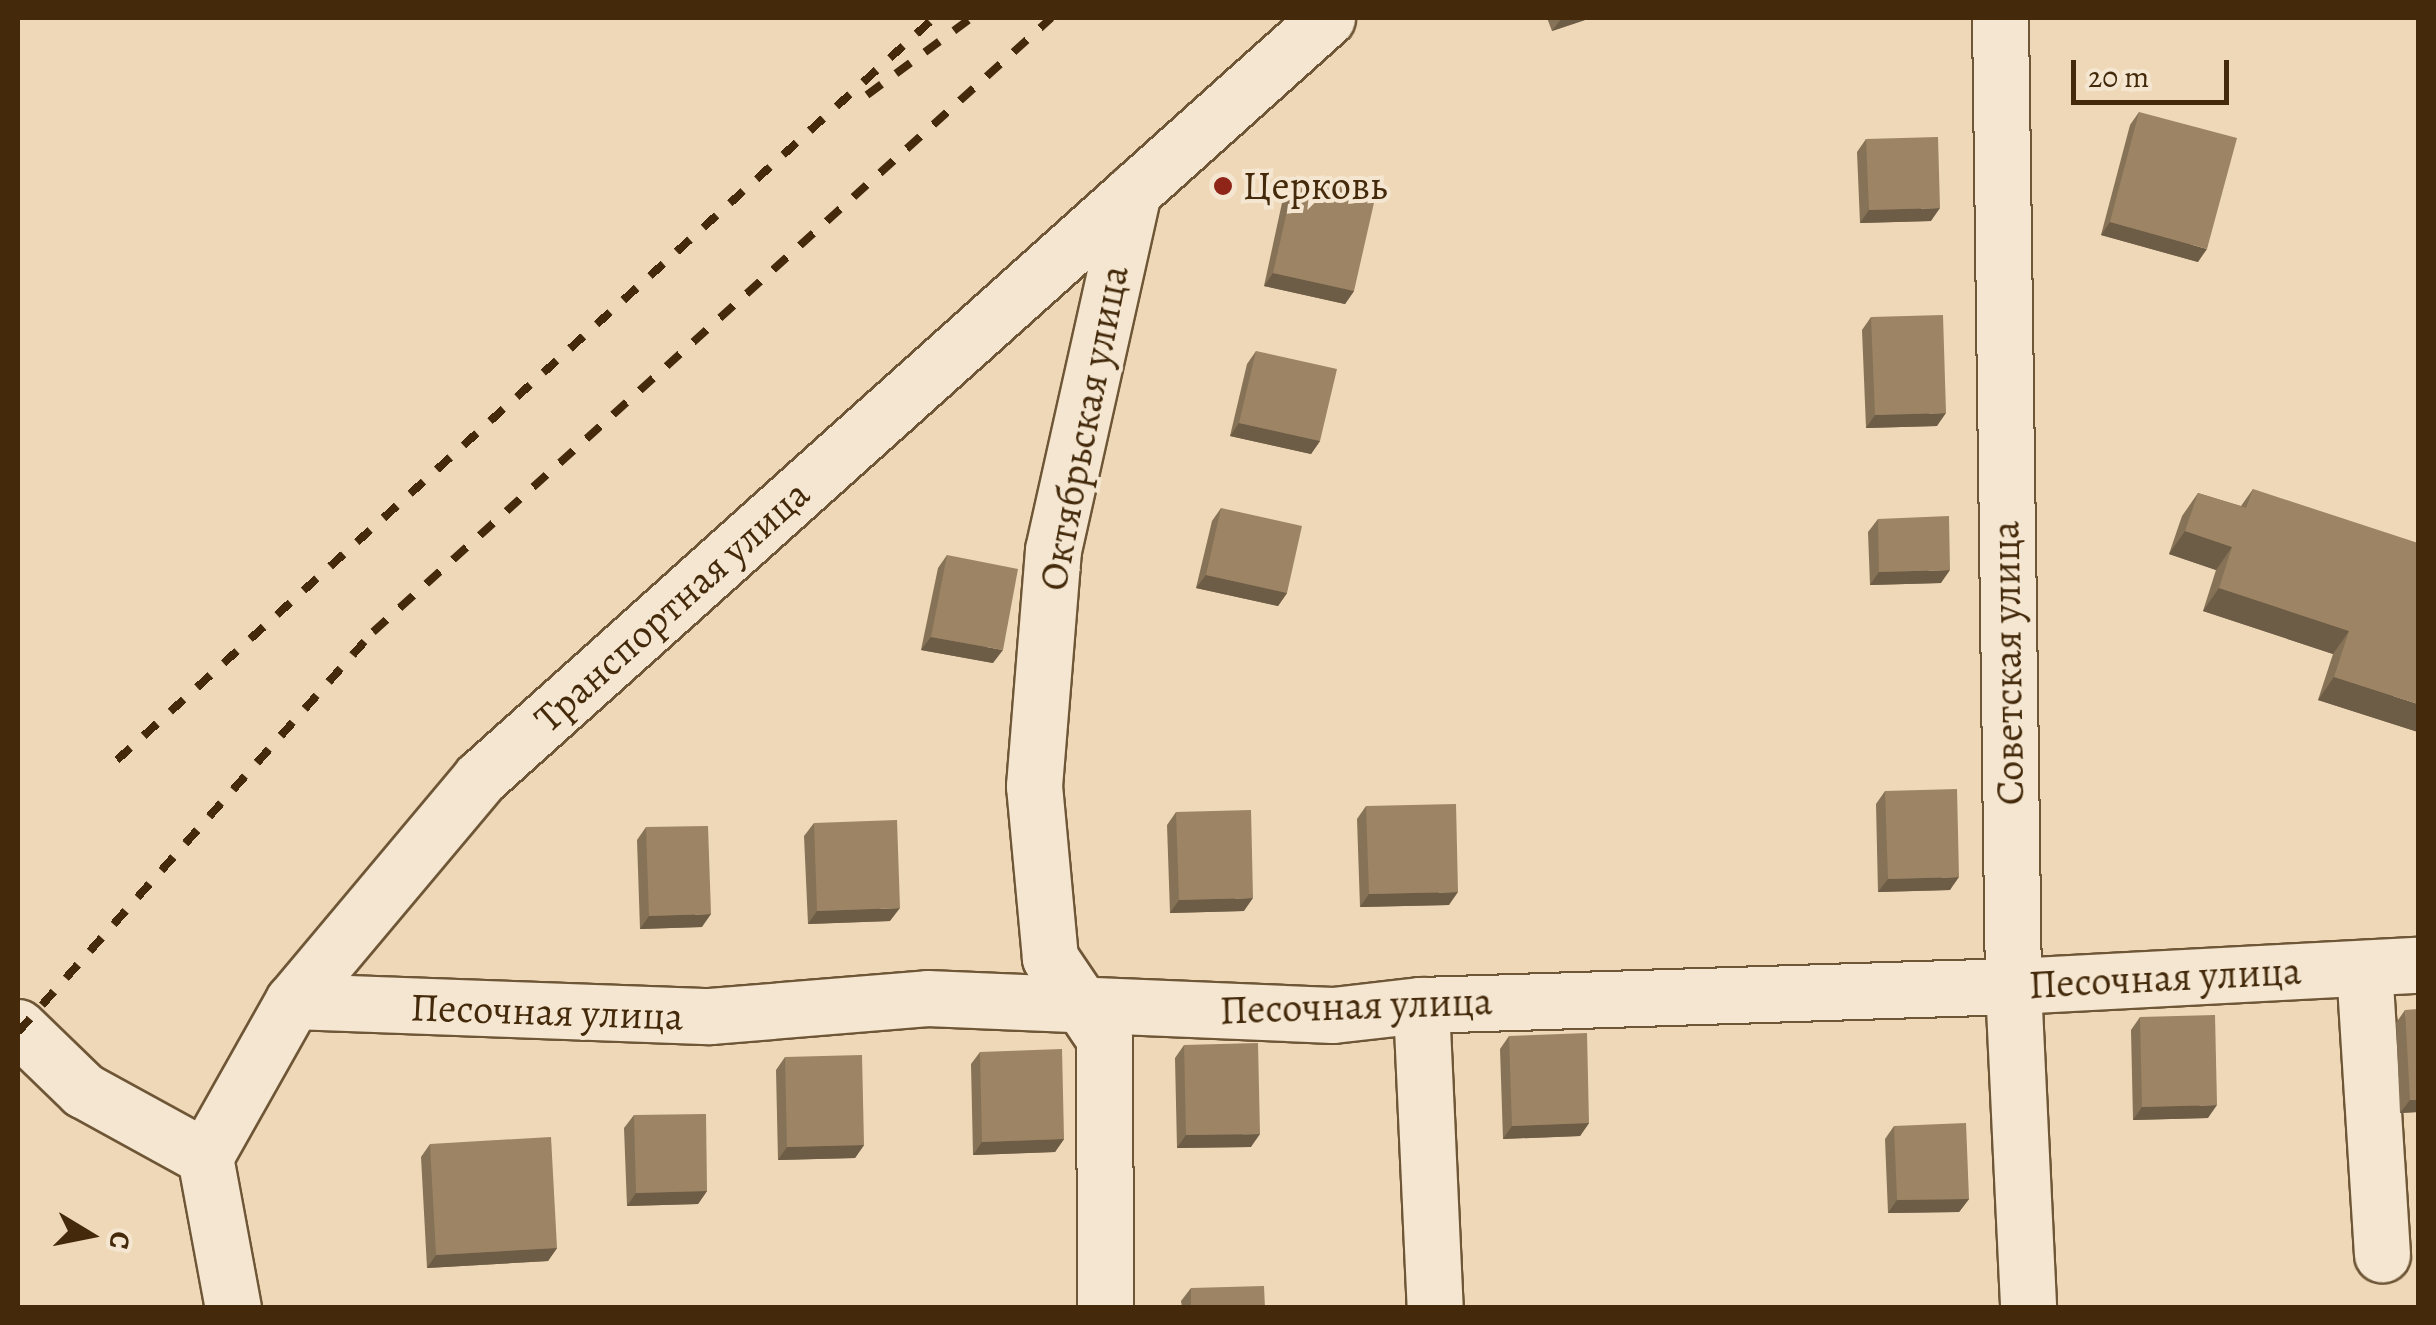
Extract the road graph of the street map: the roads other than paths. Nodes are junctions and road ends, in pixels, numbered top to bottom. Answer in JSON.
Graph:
{"nodes":[{"id":1,"x":1327,"y":18,"type":"edge"},
{"id":2,"x":2000,"y":18,"type":"edge"},
{"id":3,"x":1133,"y":192,"type":"junction"},
{"id":4,"x":2418,"y":965,"type":"edge"},
{"id":5,"x":2364,"y":968,"type":"junction"},
{"id":6,"x":2012,"y":986,"type":"junction"},
{"id":7,"x":293,"y":1000,"type":"junction"},
{"id":8,"x":1421,"y":1004,"type":"junction"},
{"id":9,"x":1083,"y":1006,"type":"junction"},
{"id":10,"x":18,"y":1027,"type":"edge"},
{"id":11,"x":206,"y":1157,"type":"junction"},
{"id":12,"x":2382,"y":1254,"type":"dead end"},
{"id":13,"x":232,"y":1308,"type":"edge"},
{"id":14,"x":1105,"y":1308,"type":"edge"},
{"id":15,"x":1435,"y":1308,"type":"edge"},
{"id":16,"x":2028,"y":1308,"type":"edge"}],
"edges":[{"from":1,"to":3,"type":"street","name":"Транспортная улица"},
{"from":2,"to":6,"type":"street","name":"Советская улица"},
{"from":3,"to":7,"type":"street","name":"Транспортная улица"},
{"from":3,"to":9,"type":"street","name":"Октябрьская улица"},
{"from":4,"to":5,"type":"street","name":"Песочная улица"},
{"from":5,"to":6,"type":"street","name":"Песочная улица"},
{"from":5,"to":12,"type":"street"},
{"from":6,"to":8,"type":"street","name":"Песочная улица"},
{"from":6,"to":16,"type":"street","name":"Советская улица"},
{"from":7,"to":9,"type":"street","name":"Песочная улица"},
{"from":7,"to":11,"type":"street","name":"Транспортная улица"},
{"from":8,"to":9,"type":"street","name":"Песочная улица"},
{"from":8,"to":15,"type":"street"},
{"from":9,"to":14,"type":"street","name":"Октябрьская улица"},
{"from":10,"to":11,"type":"street"},
{"from":11,"to":13,"type":"street"}]}
